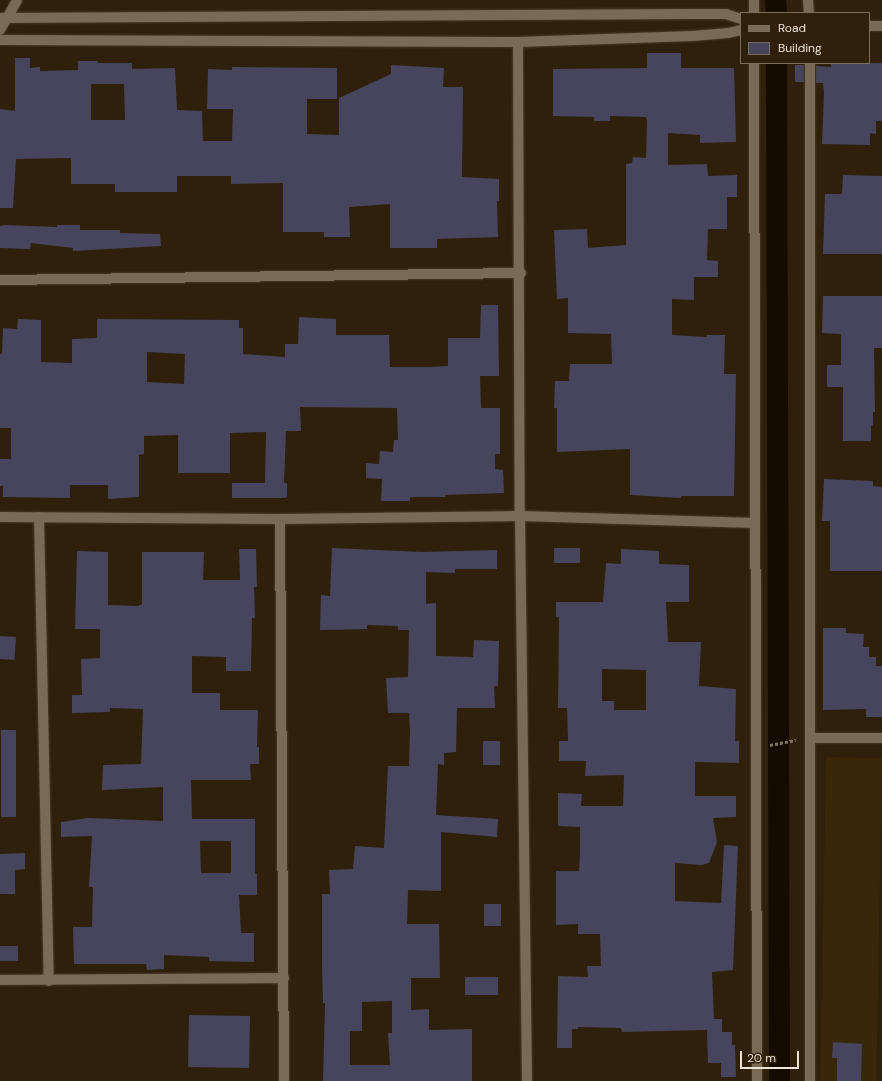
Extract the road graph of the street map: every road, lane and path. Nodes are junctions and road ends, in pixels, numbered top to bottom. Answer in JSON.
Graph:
{"nodes":[{"id":1,"x":16,"y":0,"type":"edge"},
{"id":2,"x":754,"y":0,"type":"edge"},
{"id":3,"x":808,"y":0,"type":"edge"},
{"id":4,"x":754,"y":12,"type":"edge"},
{"id":5,"x":809,"y":12,"type":"edge"},
{"id":6,"x":3,"y":18,"type":"edge"},
{"id":7,"x":740,"y":19,"type":"edge"},
{"id":8,"x":870,"y":26,"type":"edge"},
{"id":9,"x":882,"y":26,"type":"edge"},
{"id":10,"x":0,"y":30,"type":"edge"},
{"id":11,"x":740,"y":30,"type":"edge"},
{"id":12,"x":0,"y":40,"type":"edge"},
{"id":13,"x":518,"y":42,"type":"junction"},
{"id":14,"x":754,"y":64,"type":"edge"},
{"id":15,"x":810,"y":64,"type":"edge"},
{"id":16,"x":521,"y":273,"type":"junction"},
{"id":17,"x":0,"y":280,"type":"edge"},
{"id":18,"x":520,"y":516,"type":"junction"},
{"id":19,"x":0,"y":517,"type":"edge"},
{"id":20,"x":39,"y":517,"type":"junction"},
{"id":21,"x":280,"y":519,"type":"junction"},
{"id":22,"x":756,"y":523,"type":"junction"},
{"id":23,"x":882,"y":738,"type":"edge"},
{"id":24,"x":804,"y":739,"type":"junction"},
{"id":25,"x":774,"y":744,"type":"dead end"},
{"id":26,"x":284,"y":978,"type":"junction"},
{"id":27,"x":0,"y":980,"type":"edge"},
{"id":28,"x":49,"y":981,"type":"junction"},
{"id":29,"x":284,"y":1081,"type":"edge"},
{"id":30,"x":527,"y":1081,"type":"edge"},
{"id":31,"x":757,"y":1081,"type":"edge"},
{"id":32,"x":810,"y":1081,"type":"edge"}],
"edges":[{"from":1,"to":6,"type":"street"},
{"from":2,"to":4,"type":"street"},
{"from":3,"to":5,"type":"street"},
{"from":6,"to":7,"type":"street"},
{"from":6,"to":10,"type":"street"},
{"from":8,"to":9,"type":"street"},
{"from":11,"to":13,"type":"street"},
{"from":12,"to":13,"type":"street"},
{"from":13,"to":16,"type":"street"},
{"from":14,"to":22,"type":"street"},
{"from":15,"to":24,"type":"street"},
{"from":16,"to":17,"type":"street"},
{"from":16,"to":18,"type":"street"},
{"from":18,"to":21,"type":"street"},
{"from":18,"to":22,"type":"street"},
{"from":18,"to":30,"type":"street"},
{"from":19,"to":20,"type":"street"},
{"from":20,"to":21,"type":"street"},
{"from":20,"to":28,"type":"street"},
{"from":21,"to":26,"type":"street"},
{"from":22,"to":31,"type":"street"},
{"from":23,"to":24,"type":"street"},
{"from":24,"to":25,"type":"path"},
{"from":24,"to":32,"type":"street"},
{"from":26,"to":28,"type":"street"},
{"from":26,"to":29,"type":"street"},
{"from":27,"to":28,"type":"street"}]}
